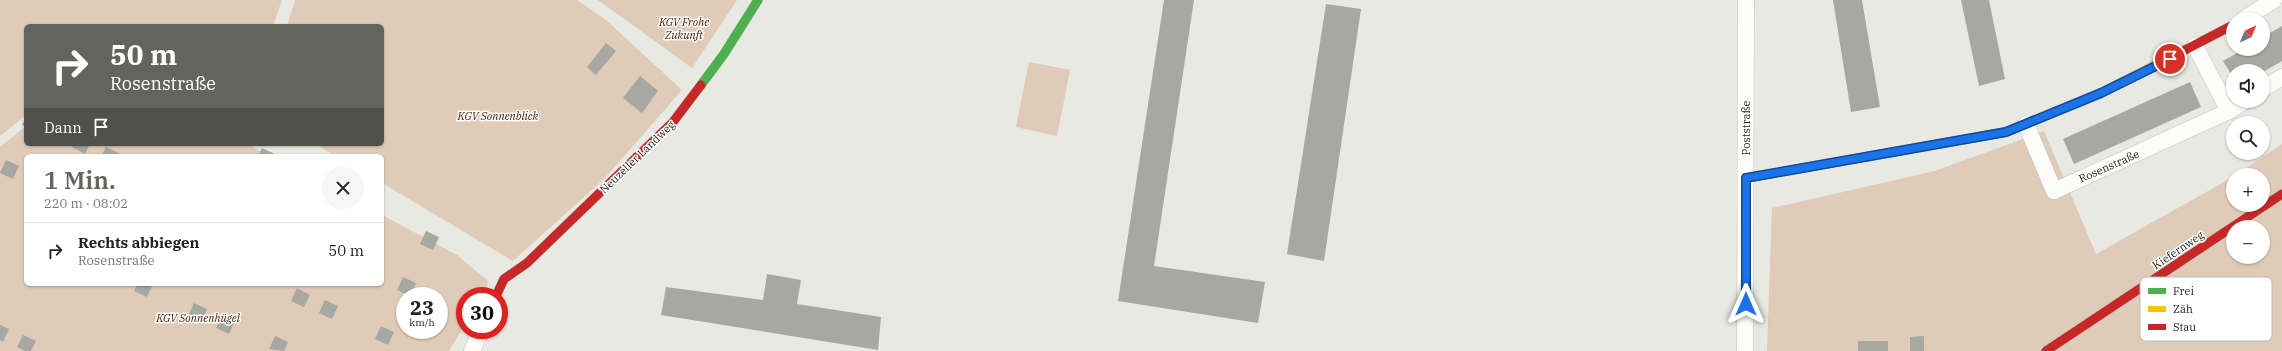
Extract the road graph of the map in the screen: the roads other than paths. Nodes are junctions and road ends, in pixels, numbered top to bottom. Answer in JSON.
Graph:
{"nodes":[{"id":1,"x":758,"y":0,"type":"edge"},
{"id":2,"x":1746,"y":0,"type":"edge"},
{"id":3,"x":2274,"y":0,"type":"edge"},
{"id":4,"x":2255,"y":12,"type":"edge"},
{"id":5,"x":2226,"y":29,"type":"edge"},
{"id":6,"x":2195,"y":46,"type":"junction"},
{"id":7,"x":2282,"y":77,"type":"edge"},
{"id":8,"x":2270,"y":85,"type":"edge"},
{"id":9,"x":2234,"y":108,"type":"edge"},
{"id":10,"x":2229,"y":111,"type":"junction"},
{"id":11,"x":2026,"y":124,"type":"junction"},
{"id":12,"x":1746,"y":178,"type":"junction"},
{"id":13,"x":2282,"y":194,"type":"edge"},
{"id":14,"x":2157,"y":277,"type":"edge"},
{"id":15,"x":500,"y":287,"type":"edge"},
{"id":16,"x":2140,"y":288,"type":"edge"},
{"id":17,"x":477,"y":339,"type":"edge"},
{"id":18,"x":472,"y":351,"type":"edge"},
{"id":19,"x":1745,"y":351,"type":"edge"},
{"id":20,"x":2046,"y":351,"type":"edge"}],
"edges":[{"from":1,"to":15,"type":"street","name":"Neuzeller Landweg"},
{"from":2,"to":12,"type":"street","name":"Poststraße"},
{"from":3,"to":4,"type":"street"},
{"from":5,"to":6,"type":"street"},
{"from":6,"to":10,"type":"street"},
{"from":6,"to":11,"type":"street"},
{"from":7,"to":8,"type":"street"},
{"from":9,"to":10,"type":"street","name":"Rosenstraße"},
{"from":10,"to":11,"type":"street","name":"Rosenstraße"},
{"from":11,"to":12,"type":"street"},
{"from":12,"to":19,"type":"street","name":"Poststraße"},
{"from":13,"to":14,"type":"street","name":"Kiefernweg"},
{"from":16,"to":20,"type":"street","name":"Kiefernweg"},
{"from":17,"to":18,"type":"street"}]}
